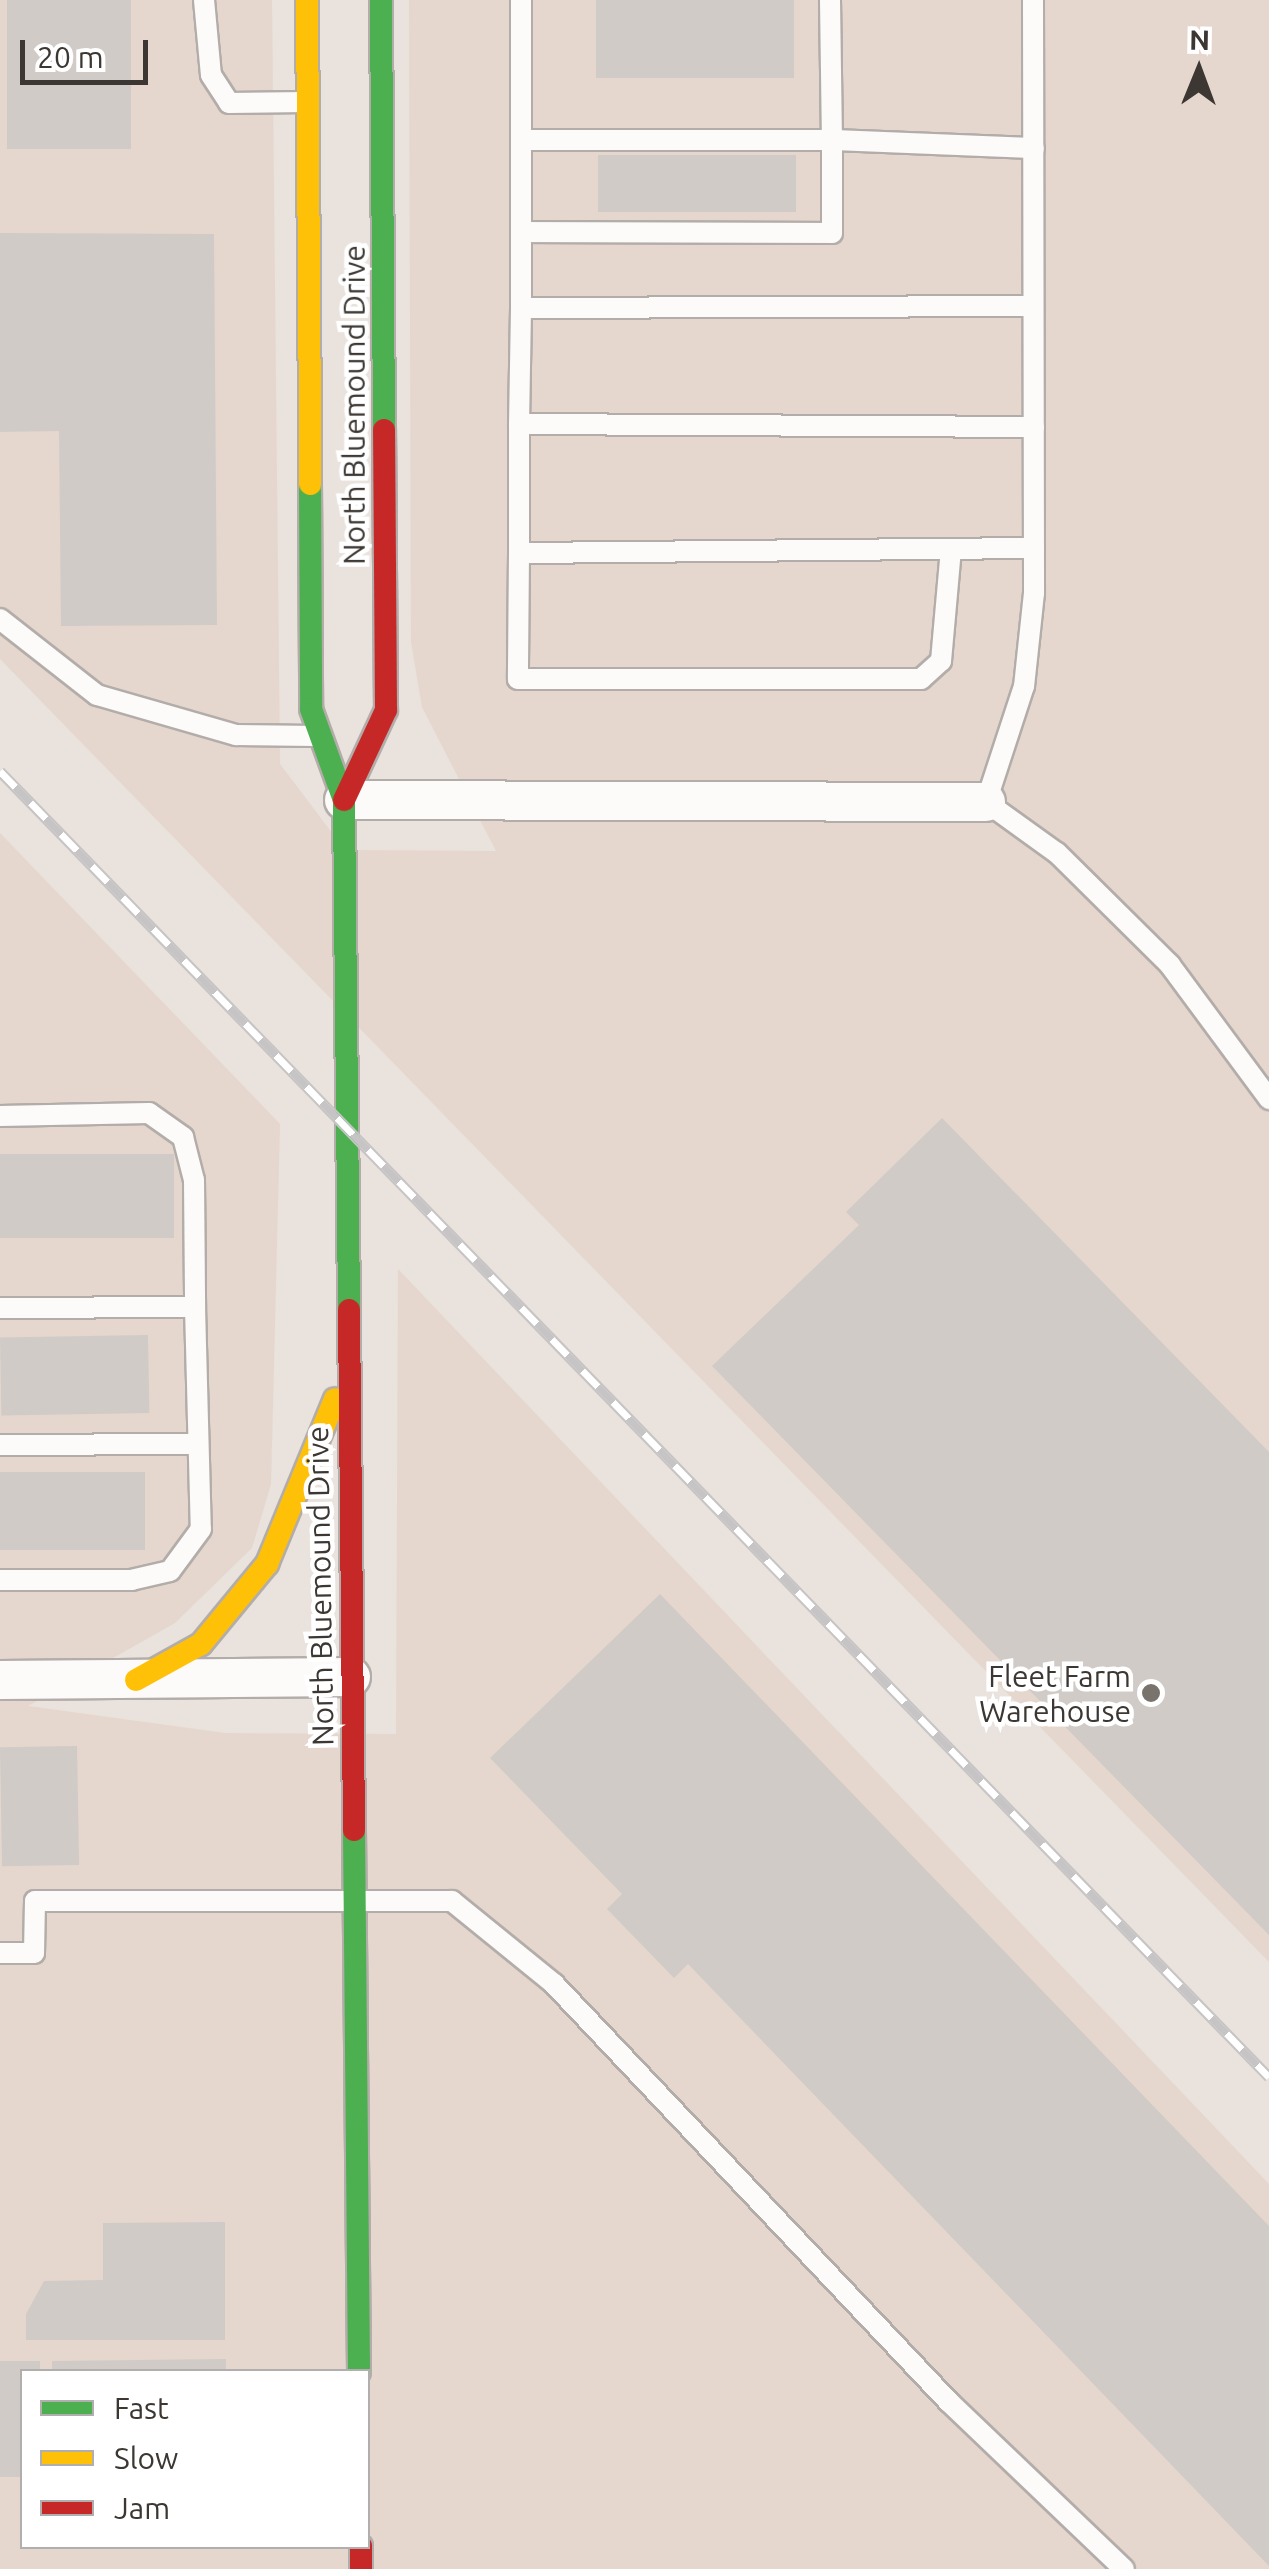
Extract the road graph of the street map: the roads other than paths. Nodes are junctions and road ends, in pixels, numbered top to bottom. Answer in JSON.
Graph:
{"nodes":[{"id":1,"x":204,"y":0,"type":"edge"},
{"id":2,"x":308,"y":0,"type":"edge"},
{"id":3,"x":381,"y":0,"type":"edge"},
{"id":4,"x":521,"y":0,"type":"edge"},
{"id":5,"x":830,"y":0,"type":"edge"},
{"id":6,"x":1033,"y":0,"type":"edge"},
{"id":7,"x":308,"y":102,"type":"junction"},
{"id":8,"x":521,"y":140,"type":"junction"},
{"id":9,"x":832,"y":140,"type":"junction"},
{"id":10,"x":1034,"y":148,"type":"junction"},
{"id":11,"x":521,"y":232,"type":"junction"},
{"id":12,"x":1032,"y":306,"type":"junction"},
{"id":13,"x":520,"y":308,"type":"junction"},
{"id":14,"x":519,"y":424,"type":"junction"},
{"id":15,"x":1034,"y":427,"type":"junction"},
{"id":16,"x":1034,"y":548,"type":"junction"},
{"id":17,"x":951,"y":549,"type":"junction"},
{"id":18,"x":519,"y":553,"type":"junction"},
{"id":19,"x":0,"y":619,"type":"edge"},
{"id":20,"x":320,"y":736,"type":"junction"},
{"id":21,"x":344,"y":800,"type":"junction"},
{"id":22,"x":986,"y":802,"type":"junction"},
{"id":23,"x":1269,"y":1098,"type":"edge"},
{"id":24,"x":0,"y":1116,"type":"edge"},
{"id":25,"x":195,"y":1307,"type":"junction"},
{"id":26,"x":0,"y":1308,"type":"edge"},
{"id":27,"x":347,"y":1368,"type":"junction"},
{"id":28,"x":197,"y":1444,"type":"junction"},
{"id":29,"x":0,"y":1445,"type":"edge"},
{"id":30,"x":0,"y":1580,"type":"edge"},
{"id":31,"x":351,"y":1676,"type":"junction"},
{"id":32,"x":0,"y":1680,"type":"edge"},
{"id":33,"x":136,"y":1680,"type":"junction"},
{"id":34,"x":354,"y":1901,"type":"junction"},
{"id":35,"x":0,"y":1954,"type":"edge"},
{"id":36,"x":359,"y":2369,"type":"edge"},
{"id":37,"x":1124,"y":2569,"type":"edge"}],
"edges":[{"from":1,"to":7,"type":"lane"},
{"from":2,"to":7,"type":"main road","name":"North Bluemound Drive"},
{"from":3,"to":21,"type":"main road","name":"North Bluemound Drive"},
{"from":4,"to":8,"type":"lane"},
{"from":5,"to":9,"type":"lane"},
{"from":6,"to":10,"type":"lane"},
{"from":7,"to":20,"type":"main road","name":"North Bluemound Drive"},
{"from":8,"to":9,"type":"lane"},
{"from":8,"to":11,"type":"lane"},
{"from":9,"to":10,"type":"lane"},
{"from":9,"to":11,"type":"lane"},
{"from":10,"to":12,"type":"lane"},
{"from":11,"to":13,"type":"lane"},
{"from":12,"to":13,"type":"lane"},
{"from":12,"to":15,"type":"lane"},
{"from":13,"to":14,"type":"lane"},
{"from":14,"to":15,"type":"lane"},
{"from":14,"to":18,"type":"lane"},
{"from":15,"to":16,"type":"lane"},
{"from":16,"to":17,"type":"lane"},
{"from":16,"to":22,"type":"lane"},
{"from":17,"to":18,"type":"lane"},
{"from":17,"to":18,"type":"lane"},
{"from":19,"to":20,"type":"lane"},
{"from":20,"to":21,"type":"main road","name":"North Bluemound Drive"},
{"from":21,"to":22,"type":"street"},
{"from":21,"to":27,"type":"main road","name":"North Bluemound Drive"},
{"from":22,"to":23,"type":"lane"},
{"from":24,"to":25,"type":"lane"},
{"from":25,"to":26,"type":"lane"},
{"from":25,"to":28,"type":"lane"},
{"from":27,"to":31,"type":"main road","name":"North Bluemound Drive"},
{"from":27,"to":33,"type":"main road"},
{"from":28,"to":29,"type":"lane"},
{"from":28,"to":30,"type":"lane"},
{"from":31,"to":33,"type":"street"},
{"from":31,"to":34,"type":"main road","name":"North Bluemound Drive"},
{"from":32,"to":33,"type":"street"},
{"from":34,"to":35,"type":"lane"},
{"from":34,"to":36,"type":"main road","name":"North Bluemound Drive"},
{"from":34,"to":37,"type":"lane"}]}
